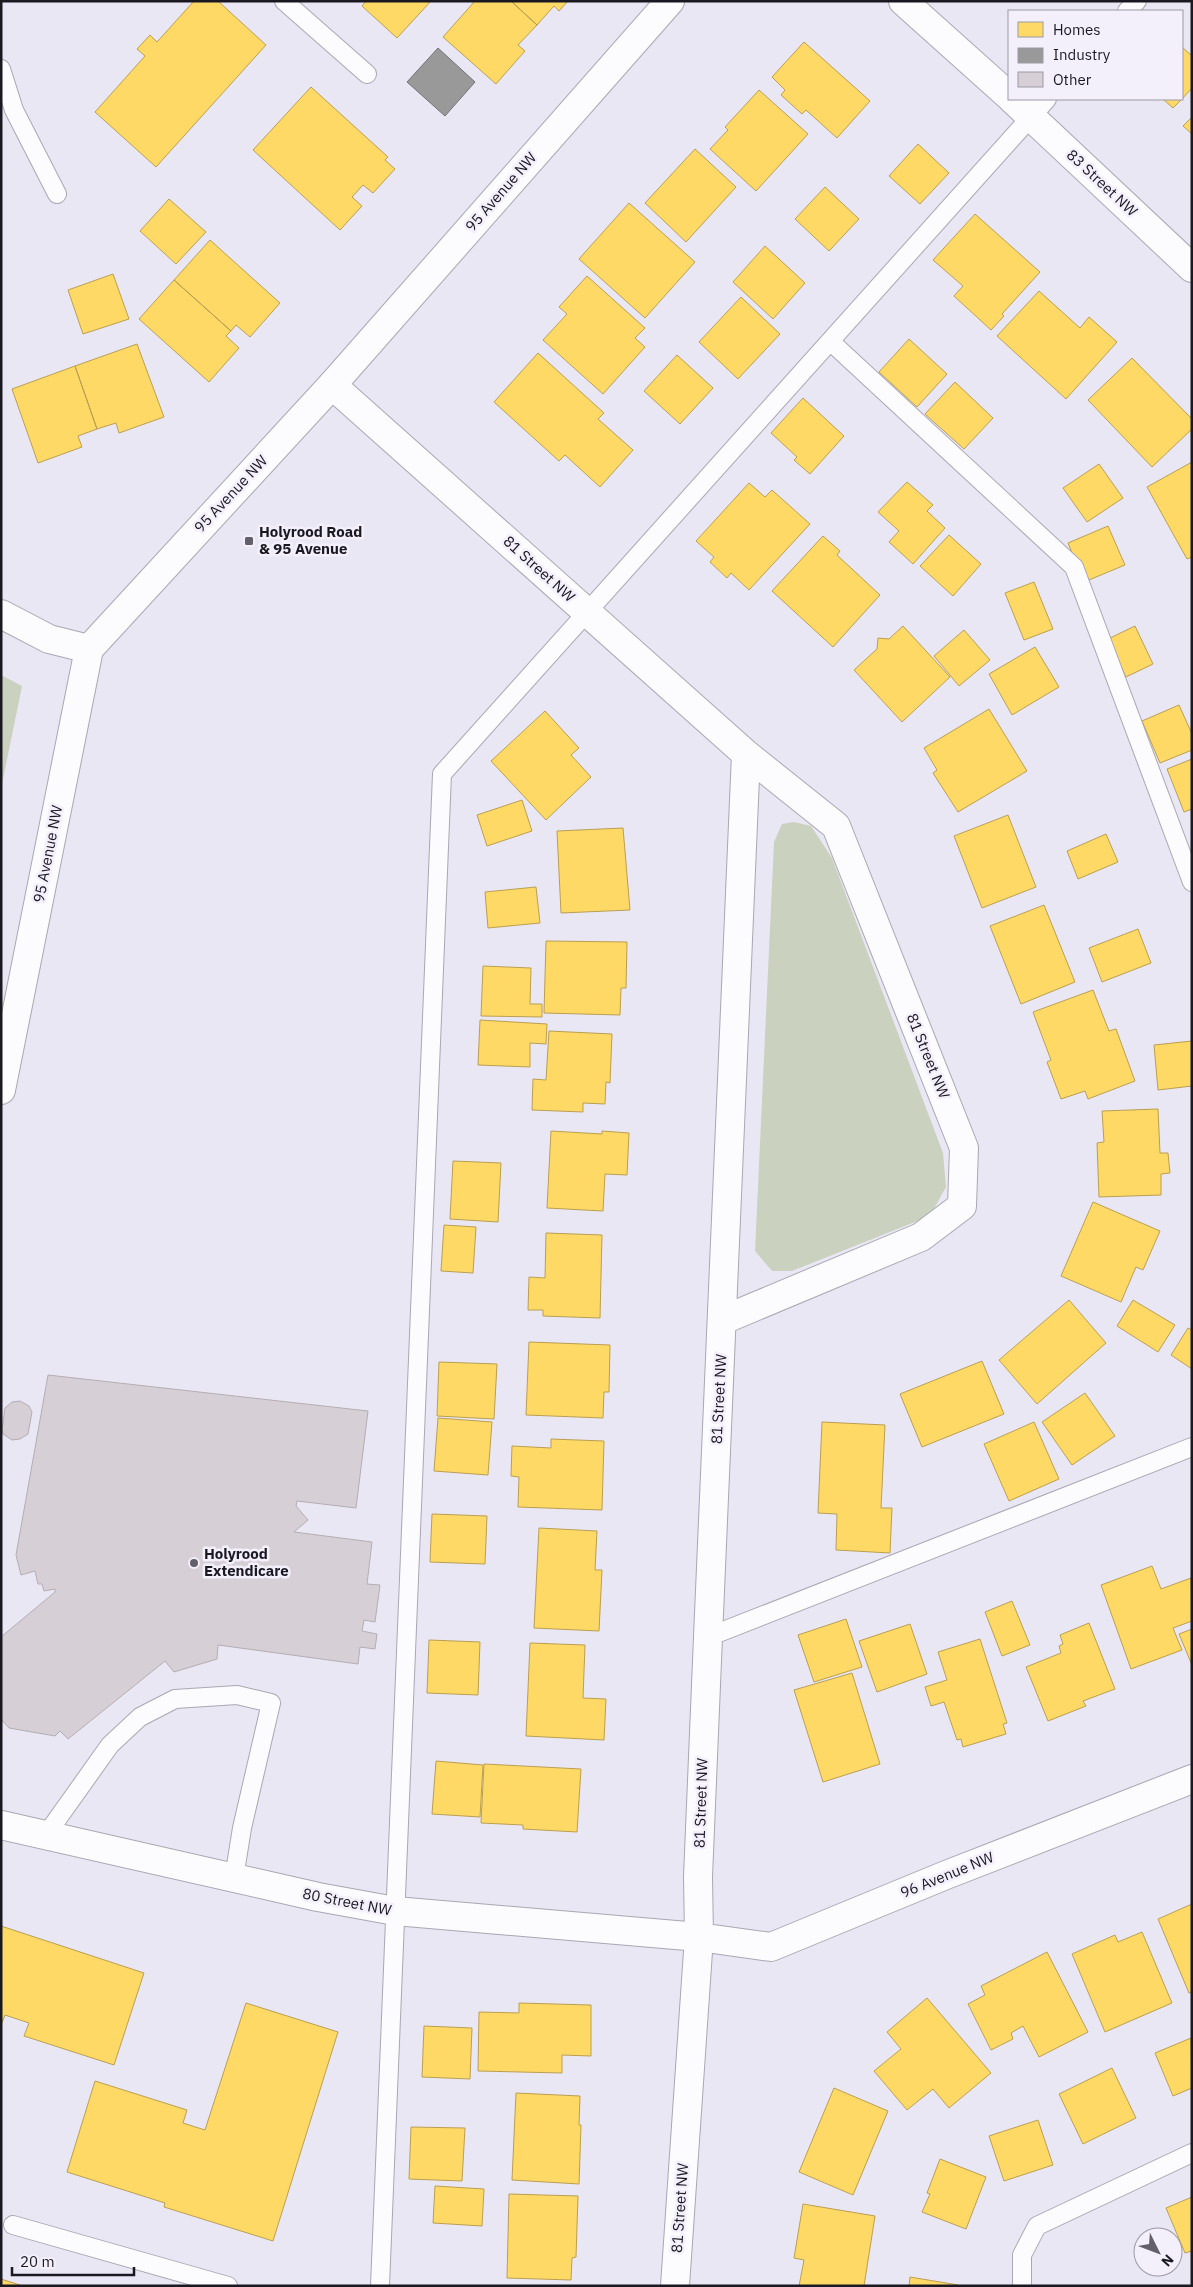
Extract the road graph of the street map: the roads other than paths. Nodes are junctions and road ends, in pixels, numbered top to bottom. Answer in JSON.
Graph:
{"nodes":[{"id":1,"x":284,"y":1,"type":"edge"},
{"id":2,"x":670,"y":1,"type":"edge"},
{"id":3,"x":903,"y":1,"type":"edge"},
{"id":4,"x":1,"y":68,"type":"edge"},
{"id":5,"x":367,"y":74,"type":"dead end"},
{"id":6,"x":1008,"y":89,"type":"edge"},
{"id":7,"x":1025,"y":103,"type":"edge"},
{"id":8,"x":57,"y":194,"type":"dead end"},
{"id":9,"x":1192,"y":268,"type":"edge"},
{"id":10,"x":830,"y":341,"type":"junction"},
{"id":11,"x":332,"y":385,"type":"junction"},
{"id":12,"x":587,"y":612,"type":"junction"},
{"id":13,"x":1,"y":614,"type":"edge"},
{"id":14,"x":89,"y":649,"type":"junction"},
{"id":15,"x":746,"y":754,"type":"junction"},
{"id":16,"x":1192,"y":882,"type":"edge"},
{"id":17,"x":1,"y":1090,"type":"edge"},
{"id":18,"x":723,"y":1320,"type":"junction"},
{"id":19,"x":1192,"y":1446,"type":"edge"},
{"id":20,"x":708,"y":1637,"type":"junction"},
{"id":21,"x":1192,"y":1779,"type":"edge"},
{"id":22,"x":1,"y":1825,"type":"edge"},
{"id":23,"x":46,"y":1835,"type":"junction"},
{"id":24,"x":234,"y":1878,"type":"junction"},
{"id":25,"x":396,"y":1911,"type":"junction"},
{"id":26,"x":699,"y":1937,"type":"junction"},
{"id":27,"x":1192,"y":2153,"type":"edge"},
{"id":28,"x":14,"y":2225,"type":"dead end"},
{"id":29,"x":228,"y":2286,"type":"edge"},
{"id":30,"x":380,"y":2286,"type":"edge"},
{"id":31,"x":675,"y":2286,"type":"edge"},
{"id":32,"x":1022,"y":2286,"type":"edge"}],
"edges":[{"from":1,"to":5,"type":"lane"},
{"from":2,"to":11,"type":"street","name":"95 Avenue NW"},
{"from":3,"to":6,"type":"street","name":"83 Street NW"},
{"from":4,"to":8,"type":"lane"},
{"from":7,"to":9,"type":"street","name":"83 Street NW"},
{"from":7,"to":10,"type":"lane"},
{"from":10,"to":12,"type":"lane"},
{"from":10,"to":16,"type":"lane"},
{"from":11,"to":12,"type":"street","name":"81 Street NW"},
{"from":11,"to":14,"type":"street","name":"95 Avenue NW"},
{"from":12,"to":15,"type":"street","name":"81 Street NW"},
{"from":12,"to":25,"type":"lane"},
{"from":13,"to":14,"type":"street"},
{"from":14,"to":17,"type":"street","name":"95 Avenue NW"},
{"from":15,"to":18,"type":"street","name":"81 Street NW"},
{"from":15,"to":18,"type":"street","name":"81 Street NW"},
{"from":18,"to":20,"type":"street","name":"81 Street NW"},
{"from":19,"to":20,"type":"lane"},
{"from":20,"to":26,"type":"street","name":"81 Street NW"},
{"from":21,"to":26,"type":"street","name":"96 Avenue NW"},
{"from":22,"to":23,"type":"street","name":"80 Street NW"},
{"from":23,"to":24,"type":"street","name":"80 Street NW"},
{"from":23,"to":24,"type":"lane"},
{"from":24,"to":25,"type":"street","name":"80 Street NW"},
{"from":25,"to":26,"type":"street","name":"80 Street NW"},
{"from":25,"to":30,"type":"lane"},
{"from":26,"to":31,"type":"street","name":"81 Street NW"},
{"from":27,"to":32,"type":"lane"},
{"from":28,"to":29,"type":"lane"}]}
